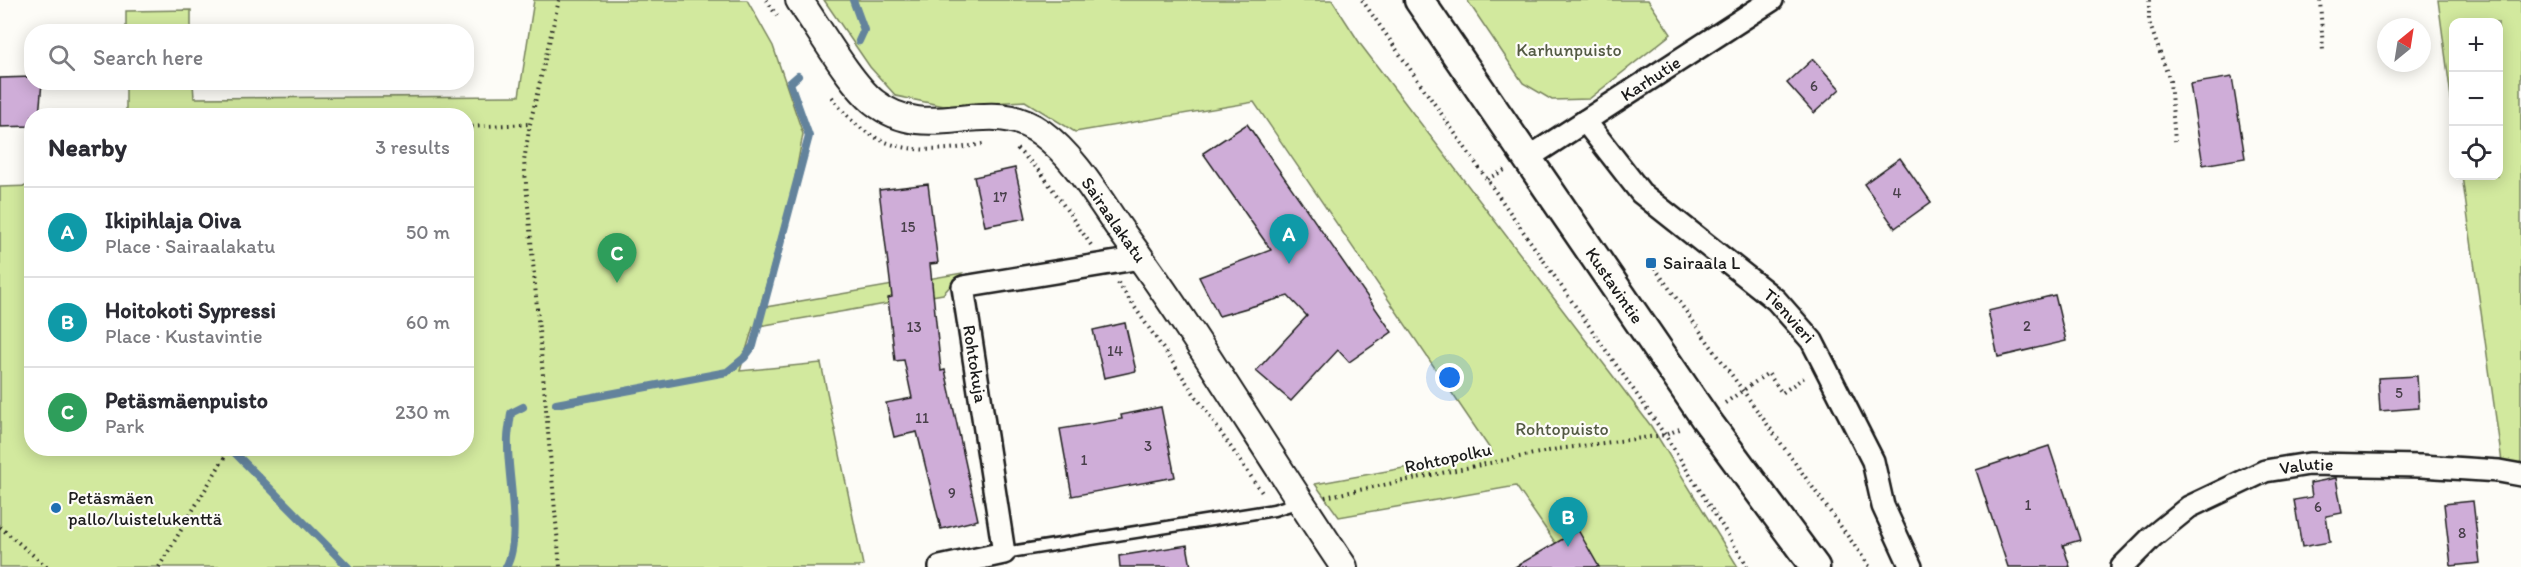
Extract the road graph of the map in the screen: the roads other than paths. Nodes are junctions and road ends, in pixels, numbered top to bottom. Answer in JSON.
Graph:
{"nodes":[{"id":1,"x":799,"y":0,"type":"edge"},
{"id":2,"x":1419,"y":0,"type":"edge"},
{"id":3,"x":1772,"y":0,"type":"edge"},
{"id":4,"x":1585,"y":121,"type":"junction"},
{"id":5,"x":1528,"y":158,"type":"junction"},
{"id":6,"x":1141,"y":258,"type":"junction"},
{"id":7,"x":2521,"y":475,"type":"edge"},
{"id":8,"x":1300,"y":502,"type":"junction"},
{"id":9,"x":1004,"y":553,"type":"junction"},
{"id":10,"x":940,"y":567,"type":"edge"},
{"id":11,"x":1344,"y":567,"type":"edge"},
{"id":12,"x":1815,"y":567,"type":"edge"},
{"id":13,"x":1911,"y":567,"type":"edge"},
{"id":14,"x":2122,"y":567,"type":"edge"}],
"edges":[{"from":1,"to":6,"type":"street","name":"Sairaalakatu"},
{"from":2,"to":5,"type":"main road","name":"Kustavintie"},
{"from":3,"to":4,"type":"street","name":"Karhutie"},
{"from":4,"to":5,"type":"street","name":"Karhutie"},
{"from":4,"to":13,"type":"street","name":"Tienvieri"},
{"from":5,"to":12,"type":"main road","name":"Kustavintie"},
{"from":6,"to":8,"type":"street","name":"Sairaalakatu"},
{"from":6,"to":9,"type":"street","name":"Rohtokuja"},
{"from":7,"to":14,"type":"street","name":"Valutie"},
{"from":8,"to":9,"type":"lane"},
{"from":8,"to":11,"type":"street","name":"Sairaalakatu"},
{"from":9,"to":10,"type":"street"}]}
